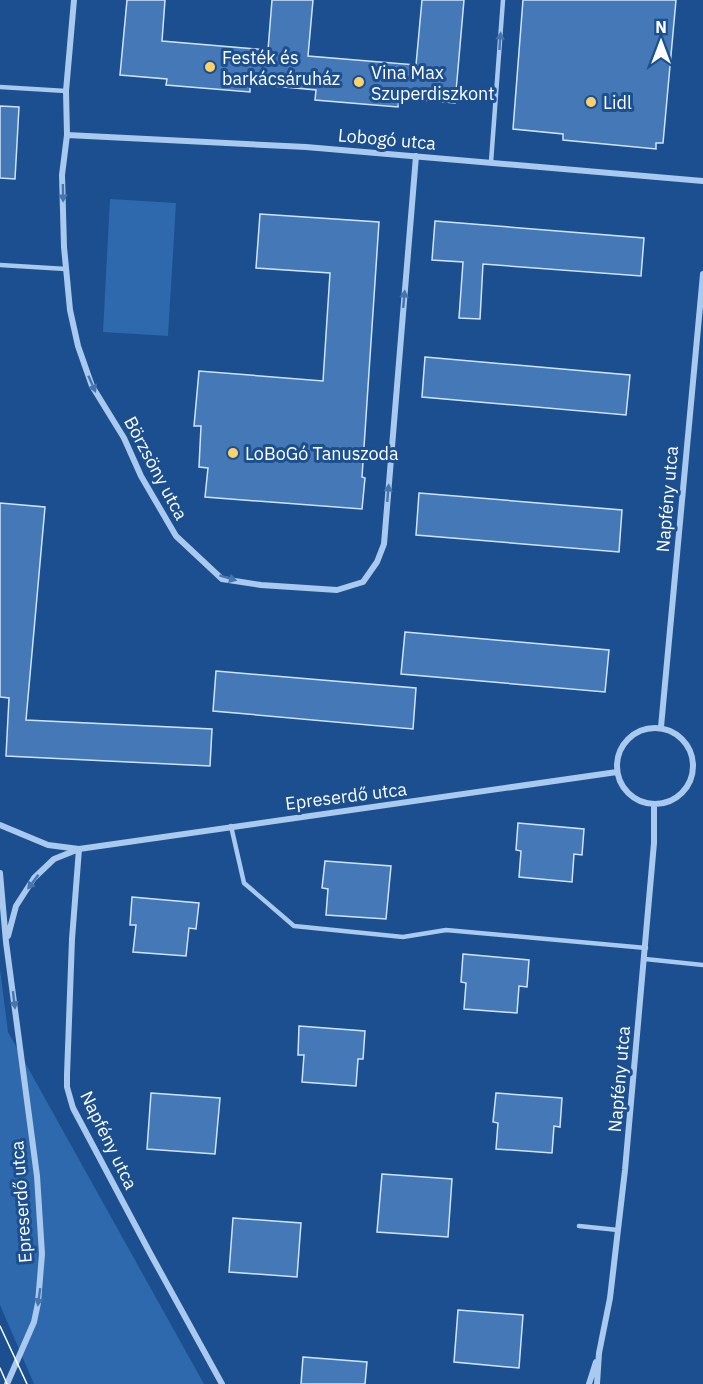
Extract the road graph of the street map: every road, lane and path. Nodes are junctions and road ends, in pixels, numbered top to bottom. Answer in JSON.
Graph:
{"nodes":[{"id":1,"x":74,"y":0,"type":"edge"},
{"id":2,"x":503,"y":0,"type":"edge"},
{"id":3,"x":0,"y":87,"type":"edge"},
{"id":4,"x":66,"y":91,"type":"junction"},
{"id":5,"x":67,"y":135,"type":"junction"},
{"id":6,"x":416,"y":156,"type":"junction"},
{"id":7,"x":491,"y":162,"type":"junction"},
{"id":8,"x":703,"y":181,"type":"edge"},
{"id":9,"x":0,"y":265,"type":"edge"},
{"id":10,"x":66,"y":269,"type":"junction"},
{"id":11,"x":703,"y":274,"type":"edge"},
{"id":12,"x":661,"y":727,"type":"junction"},
{"id":13,"x":693,"y":770,"type":"junction"},
{"id":14,"x":617,"y":772,"type":"junction"},
{"id":15,"x":703,"y":773,"type":"edge"},
{"id":16,"x":654,"y":806,"type":"junction"},
{"id":17,"x":0,"y":825,"type":"edge"},
{"id":18,"x":231,"y":826,"type":"junction"},
{"id":19,"x":79,"y":849,"type":"junction"},
{"id":20,"x":0,"y":873,"type":"edge"},
{"id":21,"x":6,"y":942,"type":"junction"},
{"id":22,"x":646,"y":948,"type":"junction"},
{"id":23,"x":645,"y":959,"type":"junction"},
{"id":24,"x":703,"y":965,"type":"edge"},
{"id":25,"x":579,"y":1226,"type":"dead end"},
{"id":26,"x":618,"y":1230,"type":"junction"},
{"id":27,"x":599,"y":1353,"type":"junction"},
{"id":28,"x":7,"y":1384,"type":"edge"},
{"id":29,"x":222,"y":1384,"type":"edge"},
{"id":30,"x":589,"y":1384,"type":"edge"},
{"id":31,"x":597,"y":1384,"type":"edge"}],
"edges":[{"from":1,"to":4,"type":"street","name":"Börzsöny utca"},
{"from":7,"to":2,"type":"lane","one_way":true},
{"from":3,"to":4,"type":"lane"},
{"from":4,"to":5,"type":"street","name":"Börzsöny utca"},
{"from":5,"to":6,"type":"street","name":"Lobogó utca"},
{"from":5,"to":10,"type":"street","name":"Börzsöny utca","one_way":true},
{"from":6,"to":7,"type":"street","name":"Lobogó utca"},
{"from":10,"to":6,"type":"street","name":"Börzsöny utca","one_way":true},
{"from":7,"to":8,"type":"street","name":"Lobogó utca"},
{"from":9,"to":10,"type":"lane"},
{"from":11,"to":12,"type":"street","name":"Napfény utca"},
{"from":12,"to":13,"type":"street"},
{"from":12,"to":14,"type":"street"},
{"from":13,"to":15,"type":"street"},
{"from":13,"to":16,"type":"street"},
{"from":14,"to":16,"type":"street"},
{"from":14,"to":18,"type":"street","name":"Epreserdő utca"},
{"from":16,"to":22,"type":"street","name":"Napfény utca"},
{"from":17,"to":19,"type":"street","name":"Epreserdő utca"},
{"from":18,"to":19,"type":"street","name":"Epreserdő utca"},
{"from":18,"to":22,"type":"lane"},
{"from":19,"to":21,"type":"street","name":"Epreserdő utca","one_way":true},
{"from":19,"to":29,"type":"street","name":"Napfény utca"},
{"from":20,"to":21,"type":"street","name":"Epreserdő utca"},
{"from":21,"to":28,"type":"street","name":"Epreserdő utca","one_way":true},
{"from":22,"to":23,"type":"street","name":"Napfény utca"},
{"from":23,"to":24,"type":"lane"},
{"from":23,"to":26,"type":"street","name":"Napfény utca"},
{"from":25,"to":26,"type":"lane"},
{"from":26,"to":27,"type":"street","name":"Napfény utca"},
{"from":27,"to":30,"type":"street","name":"Napfény utca"},
{"from":27,"to":31,"type":"street","name":"Napfény utca"}]}
